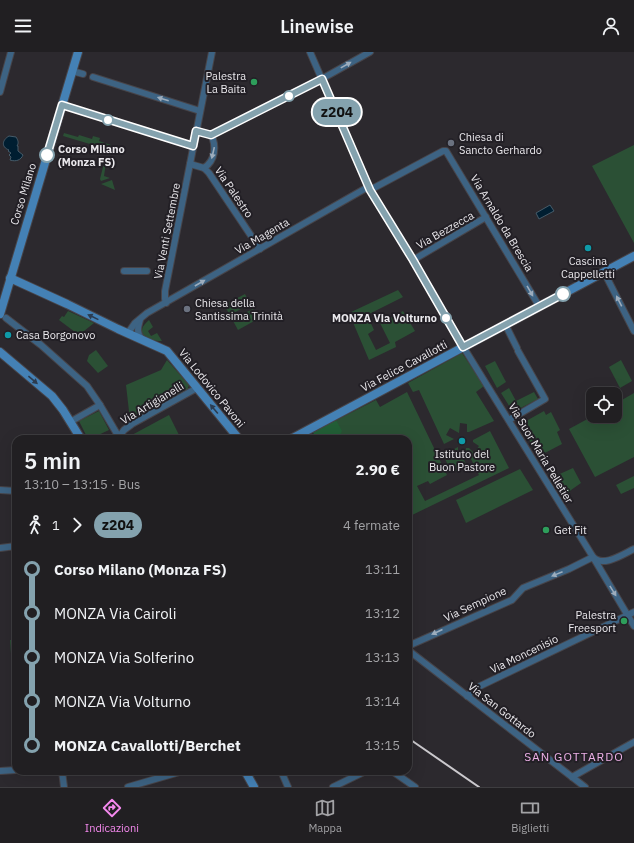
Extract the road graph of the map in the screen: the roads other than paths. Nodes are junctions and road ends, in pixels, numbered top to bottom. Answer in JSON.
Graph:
{"nodes":[{"id":1,"x":11,"y":52,"type":"edge"},
{"id":2,"x":78,"y":52,"type":"edge"},
{"id":3,"x":212,"y":52,"type":"edge"},
{"id":4,"x":310,"y":52,"type":"edge"},
{"id":5,"x":370,"y":52,"type":"edge"},
{"id":6,"x":72,"y":72,"type":"junction"},
{"id":7,"x":82,"y":74,"type":"dead end"},
{"id":8,"x":93,"y":77,"type":"dead end"},
{"id":9,"x":322,"y":79,"type":"junction"},
{"id":10,"x":0,"y":92,"type":"edge"},
{"id":11,"x":62,"y":105,"type":"junction"},
{"id":12,"x":200,"y":111,"type":"junction"},
{"id":13,"x":196,"y":131,"type":"junction"},
{"id":14,"x":211,"y":135,"type":"junction"},
{"id":15,"x":193,"y":146,"type":"junction"},
{"id":16,"x":446,"y":151,"type":"joint"},
{"id":17,"x":190,"y":164,"type":"junction"},
{"id":18,"x":204,"y":168,"type":"junction"},
{"id":19,"x":369,"y":188,"type":"junction"},
{"id":20,"x":486,"y":217,"type":"junction"},
{"id":21,"x":260,"y":249,"type":"junction"},
{"id":22,"x":634,"y":256,"type":"edge"},
{"id":23,"x":413,"y":260,"type":"junction"},
{"id":24,"x":124,"y":271,"type":"dead end"},
{"id":25,"x":147,"y":271,"type":"dead end"},
{"id":26,"x":604,"y":272,"type":"junction"},
{"id":27,"x":10,"y":278,"type":"junction"},
{"id":28,"x":2,"y":299,"type":"edge"},
{"id":29,"x":166,"y":303,"type":"junction"},
{"id":30,"x":539,"y":306,"type":"junction"},
{"id":31,"x":3,"y":316,"type":"edge"},
{"id":32,"x":140,"y":320,"type":"junction"},
{"id":33,"x":505,"y":324,"type":"junction"},
{"id":34,"x":634,"y":329,"type":"edge"},
{"id":35,"x":128,"y":334,"type":"junction"},
{"id":36,"x":142,"y":339,"type":"junction"},
{"id":37,"x":463,"y":347,"type":"junction"},
{"id":38,"x":0,"y":353,"type":"edge"},
{"id":39,"x":197,"y":388,"type":"junction"},
{"id":40,"x":100,"y":405,"type":"junction"},
{"id":41,"x":509,"y":420,"type":"junction"},
{"id":42,"x":70,"y":422,"type":"junction"},
{"id":43,"x":78,"y":435,"type":"edge"},
{"id":44,"x":118,"y":435,"type":"edge"},
{"id":45,"x":122,"y":435,"type":"edge"},
{"id":46,"x":236,"y":435,"type":"edge"},
{"id":47,"x":298,"y":435,"type":"edge"},
{"id":48,"x":0,"y":490,"type":"edge"},
{"id":49,"x":12,"y":491,"type":"edge"},
{"id":50,"x":12,"y":546,"type":"edge"},
{"id":51,"x":0,"y":548,"type":"edge"},
{"id":52,"x":634,"y":549,"type":"edge"},
{"id":53,"x":593,"y":557,"type":"junction"},
{"id":54,"x":634,"y":612,"type":"edge"},
{"id":55,"x":628,"y":615,"type":"junction"},
{"id":56,"x":634,"y":626,"type":"edge"},
{"id":57,"x":412,"y":644,"type":"edge"},
{"id":58,"x":412,"y":653,"type":"edge"},
{"id":59,"x":467,"y":696,"type":"junction"},
{"id":60,"x":634,"y":742,"type":"edge"},
{"id":61,"x":12,"y":770,"type":"edge"},
{"id":62,"x":0,"y":771,"type":"edge"},
{"id":63,"x":62,"y":775,"type":"edge"},
{"id":64,"x":169,"y":775,"type":"edge"},
{"id":65,"x":248,"y":775,"type":"edge"},
{"id":66,"x":283,"y":775,"type":"edge"},
{"id":67,"x":358,"y":775,"type":"edge"},
{"id":68,"x":398,"y":775,"type":"edge"},
{"id":69,"x":572,"y":777,"type":"junction"},
{"id":70,"x":64,"y":787,"type":"edge"},
{"id":71,"x":128,"y":787,"type":"edge"},
{"id":72,"x":254,"y":787,"type":"edge"},
{"id":73,"x":288,"y":787,"type":"edge"},
{"id":74,"x":333,"y":787,"type":"edge"},
{"id":75,"x":414,"y":787,"type":"edge"},
{"id":76,"x":585,"y":787,"type":"edge"}],
"edges":[{"from":1,"to":10,"type":"street"},
{"from":2,"to":6,"type":"street","name":"Corso Milano"},
{"from":3,"to":12,"type":"street"},
{"from":4,"to":9,"type":"street","name":"Via Suor Maria Pelletier"},
{"from":9,"to":5,"type":"street","one_way":true},
{"from":6,"to":7,"type":"street"},
{"from":6,"to":11,"type":"street","name":"Corso Milano"},
{"from":12,"to":8,"type":"street","one_way":true},
{"from":9,"to":14,"type":"street"},
{"from":9,"to":19,"type":"street","name":"Via Suor Maria Pelletier"},
{"from":11,"to":15,"type":"street"},
{"from":11,"to":27,"type":"street","name":"Corso Milano"},
{"from":12,"to":13,"type":"street"},
{"from":13,"to":14,"type":"street"},
{"from":13,"to":15,"type":"street","name":"Via Venti Settembre"},
{"from":14,"to":18,"type":"street","one_way":true},
{"from":15,"to":17,"type":"street","name":"Via Venti Settembre"},
{"from":16,"to":19,"type":"street","name":"Via Magenta"},
{"from":16,"to":20,"type":"street","name":"Via Arnaldo da Brescia"},
{"from":17,"to":18,"type":"street"},
{"from":17,"to":29,"type":"street","name":"Via Venti Settembre"},
{"from":18,"to":21,"type":"street","name":"Via Palestro"},
{"from":19,"to":21,"type":"street","name":"Via Magenta"},
{"from":19,"to":23,"type":"street","name":"Via Suor Maria Pelletier"},
{"from":20,"to":23,"type":"street","name":"Via Bezzecca"},
{"from":20,"to":30,"type":"street","name":"Via Arnaldo da Brescia","one_way":true},
{"from":29,"to":21,"type":"street","name":"Via Magenta","one_way":true},
{"from":22,"to":26,"type":"street","name":"Via Felice Cavallotti"},
{"from":23,"to":37,"type":"street","name":"Via Suor Maria Pelletier"},
{"from":24,"to":25,"type":"street"},
{"from":26,"to":30,"type":"street","name":"Via Felice Cavallotti"},
{"from":34,"to":26,"type":"street","one_way":true},
{"from":27,"to":28,"type":"street","name":"Corso Milano"},
{"from":35,"to":27,"type":"street","one_way":true},
{"from":28,"to":31,"type":"street","name":"Corso Milano"},
{"from":29,"to":32,"type":"street","name":"Via Magenta"},
{"from":30,"to":33,"type":"street","name":"Via Felice Cavallotti"},
{"from":31,"to":40,"type":"street"},
{"from":32,"to":35,"type":"street","name":"Via Magenta"},
{"from":32,"to":36,"type":"street"},
{"from":33,"to":37,"type":"street","name":"Via Felice Cavallotti"},
{"from":33,"to":41,"type":"street"},
{"from":35,"to":36,"type":"street"},
{"from":36,"to":39,"type":"street","name":"Via Lodovico Pavoni"},
{"from":37,"to":41,"type":"street","name":"Via Suor Maria Pelletier"},
{"from":37,"to":47,"type":"street","name":"Via Felice Cavallotti"},
{"from":38,"to":42,"type":"street","one_way":true},
{"from":39,"to":45,"type":"street","name":"Via Artigianelli"},
{"from":46,"to":39,"type":"street","name":"Via Lodovico Pavoni","one_way":true},
{"from":40,"to":42,"type":"street"},
{"from":40,"to":44,"type":"street"},
{"from":41,"to":53,"type":"street","name":"Via Suor Maria Pelletier"},
{"from":42,"to":43,"type":"street"},
{"from":48,"to":49,"type":"street"},
{"from":50,"to":51,"type":"street"},
{"from":52,"to":53,"type":"street"},
{"from":53,"to":55,"type":"street","name":"Via Suor Maria Pelletier","one_way":true},
{"from":53,"to":57,"type":"street","name":"Via Sempione","one_way":true},
{"from":54,"to":55,"type":"street","name":"Via Moncenisio"},
{"from":55,"to":56,"type":"street","name":"Via Suor Maria Pelletier"},
{"from":55,"to":59,"type":"street","name":"Via Moncenisio"},
{"from":58,"to":59,"type":"street","name":"Via San Gottardo"},
{"from":59,"to":69,"type":"street","name":"Via San Gottardo"},
{"from":60,"to":69,"type":"street"},
{"from":61,"to":62,"type":"street"},
{"from":63,"to":70,"type":"street"},
{"from":64,"to":71,"type":"street"},
{"from":65,"to":72,"type":"street"},
{"from":66,"to":73,"type":"street"},
{"from":67,"to":74,"type":"street"},
{"from":68,"to":75,"type":"street"},
{"from":69,"to":76,"type":"street","name":"Via San Gottardo"}]}
